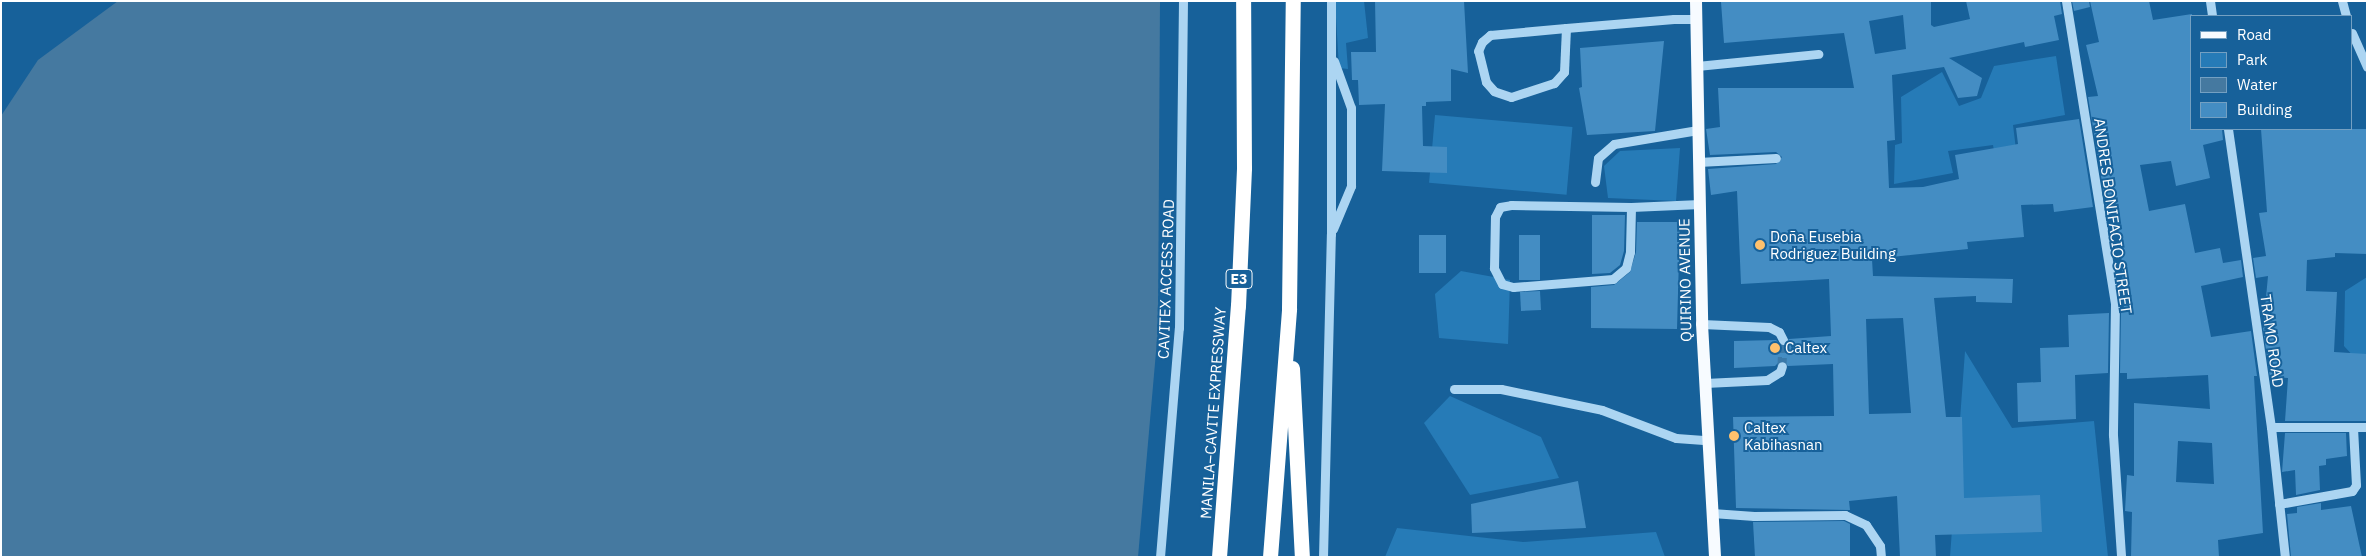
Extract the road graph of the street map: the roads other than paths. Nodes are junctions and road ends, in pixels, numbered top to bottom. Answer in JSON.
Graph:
{"nodes":[{"id":1,"x":1183,"y":1,"type":"edge"},
{"id":2,"x":1243,"y":1,"type":"edge"},
{"id":3,"x":1293,"y":1,"type":"edge"},
{"id":4,"x":1331,"y":1,"type":"edge"},
{"id":5,"x":1696,"y":1,"type":"edge"},
{"id":6,"x":2066,"y":1,"type":"edge"},
{"id":7,"x":2210,"y":1,"type":"edge"},
{"id":8,"x":2342,"y":1,"type":"edge"},
{"id":9,"x":2212,"y":15,"type":"edge"},
{"id":10,"x":2346,"y":15,"type":"edge"},
{"id":11,"x":1696,"y":19,"type":"junction"},
{"id":12,"x":1566,"y":28,"type":"junction"},
{"id":13,"x":2353,"y":35,"type":"edge"},
{"id":14,"x":1332,"y":54,"type":"junction"},
{"id":15,"x":1818,"y":54,"type":"dead end"},
{"id":16,"x":1697,"y":66,"type":"junction"},
{"id":17,"x":2367,"y":67,"type":"edge"},
{"id":18,"x":1698,"y":130,"type":"junction"},
{"id":19,"x":2228,"y":130,"type":"edge"},
{"id":20,"x":1776,"y":158,"type":"dead end"},
{"id":21,"x":1698,"y":162,"type":"junction"},
{"id":22,"x":1595,"y":182,"type":"dead end"},
{"id":23,"x":1700,"y":204,"type":"junction"},
{"id":24,"x":1631,"y":207,"type":"junction"},
{"id":25,"x":1331,"y":234,"type":"junction"},
{"id":26,"x":1288,"y":309,"type":"junction"},
{"id":27,"x":1702,"y":324,"type":"junction"},
{"id":28,"x":1783,"y":340,"type":"dead end"},
{"id":29,"x":1782,"y":366,"type":"dead end"},
{"id":30,"x":1705,"y":383,"type":"junction"},
{"id":31,"x":1454,"y":389,"type":"dead end"},
{"id":32,"x":2271,"y":427,"type":"junction"},
{"id":33,"x":2354,"y":427,"type":"junction"},
{"id":34,"x":2367,"y":427,"type":"edge"},
{"id":35,"x":1707,"y":440,"type":"junction"},
{"id":36,"x":2279,"y":504,"type":"junction"},
{"id":37,"x":1712,"y":512,"type":"junction"},
{"id":38,"x":1160,"y":557,"type":"edge"},
{"id":39,"x":1219,"y":557,"type":"edge"},
{"id":40,"x":1270,"y":557,"type":"edge"},
{"id":41,"x":1302,"y":557,"type":"edge"},
{"id":42,"x":1323,"y":557,"type":"edge"},
{"id":43,"x":1715,"y":557,"type":"edge"},
{"id":44,"x":1881,"y":557,"type":"edge"},
{"id":45,"x":2121,"y":557,"type":"edge"},
{"id":46,"x":2285,"y":557,"type":"edge"}],
"edges":[{"from":1,"to":38,"type":"street","name":"CAVITEX ACCESS ROAD"},
{"from":2,"to":39,"type":"highway","name":"MANILA–CAVITE EXPRESSWAY","number":"E3"},
{"from":3,"to":26,"type":"highway"},
{"from":4,"to":14,"type":"street"},
{"from":5,"to":11,"type":"main road","name":"QUIRINO AVENUE"},
{"from":6,"to":45,"type":"street","name":"ANDRES BONIFACIO STREET"},
{"from":7,"to":9,"type":"street"},
{"from":8,"to":10,"type":"street"},
{"from":11,"to":12,"type":"street"},
{"from":11,"to":16,"type":"main road","name":"QUIRINO AVENUE"},
{"from":12,"to":12,"type":"street"},
{"from":13,"to":17,"type":"street"},
{"from":14,"to":25,"type":"street"},
{"from":14,"to":25,"type":"street"},
{"from":15,"to":16,"type":"street"},
{"from":16,"to":18,"type":"main road","name":"QUIRINO AVENUE"},
{"from":18,"to":21,"type":"main road","name":"QUIRINO AVENUE"},
{"from":18,"to":22,"type":"street"},
{"from":19,"to":32,"type":"street","name":"TRAMO ROAD"},
{"from":20,"to":21,"type":"street"},
{"from":21,"to":23,"type":"main road","name":"QUIRINO AVENUE"},
{"from":23,"to":24,"type":"street"},
{"from":23,"to":27,"type":"main road","name":"QUIRINO AVENUE"},
{"from":24,"to":24,"type":"street"},
{"from":25,"to":42,"type":"street"},
{"from":26,"to":40,"type":"highway"},
{"from":26,"to":41,"type":"highway"},
{"from":27,"to":28,"type":"street"},
{"from":27,"to":30,"type":"main road","name":"QUIRINO AVENUE"},
{"from":29,"to":30,"type":"street"},
{"from":30,"to":35,"type":"main road","name":"QUIRINO AVENUE"},
{"from":31,"to":35,"type":"street"},
{"from":32,"to":33,"type":"street"},
{"from":32,"to":36,"type":"street","name":"TRAMO ROAD"},
{"from":33,"to":34,"type":"street"},
{"from":33,"to":36,"type":"street"},
{"from":35,"to":37,"type":"main road","name":"QUIRINO AVENUE"},
{"from":36,"to":46,"type":"street","name":"TRAMO ROAD"},
{"from":37,"to":43,"type":"main road","name":"QUIRINO AVENUE"},
{"from":37,"to":44,"type":"street"}]}
